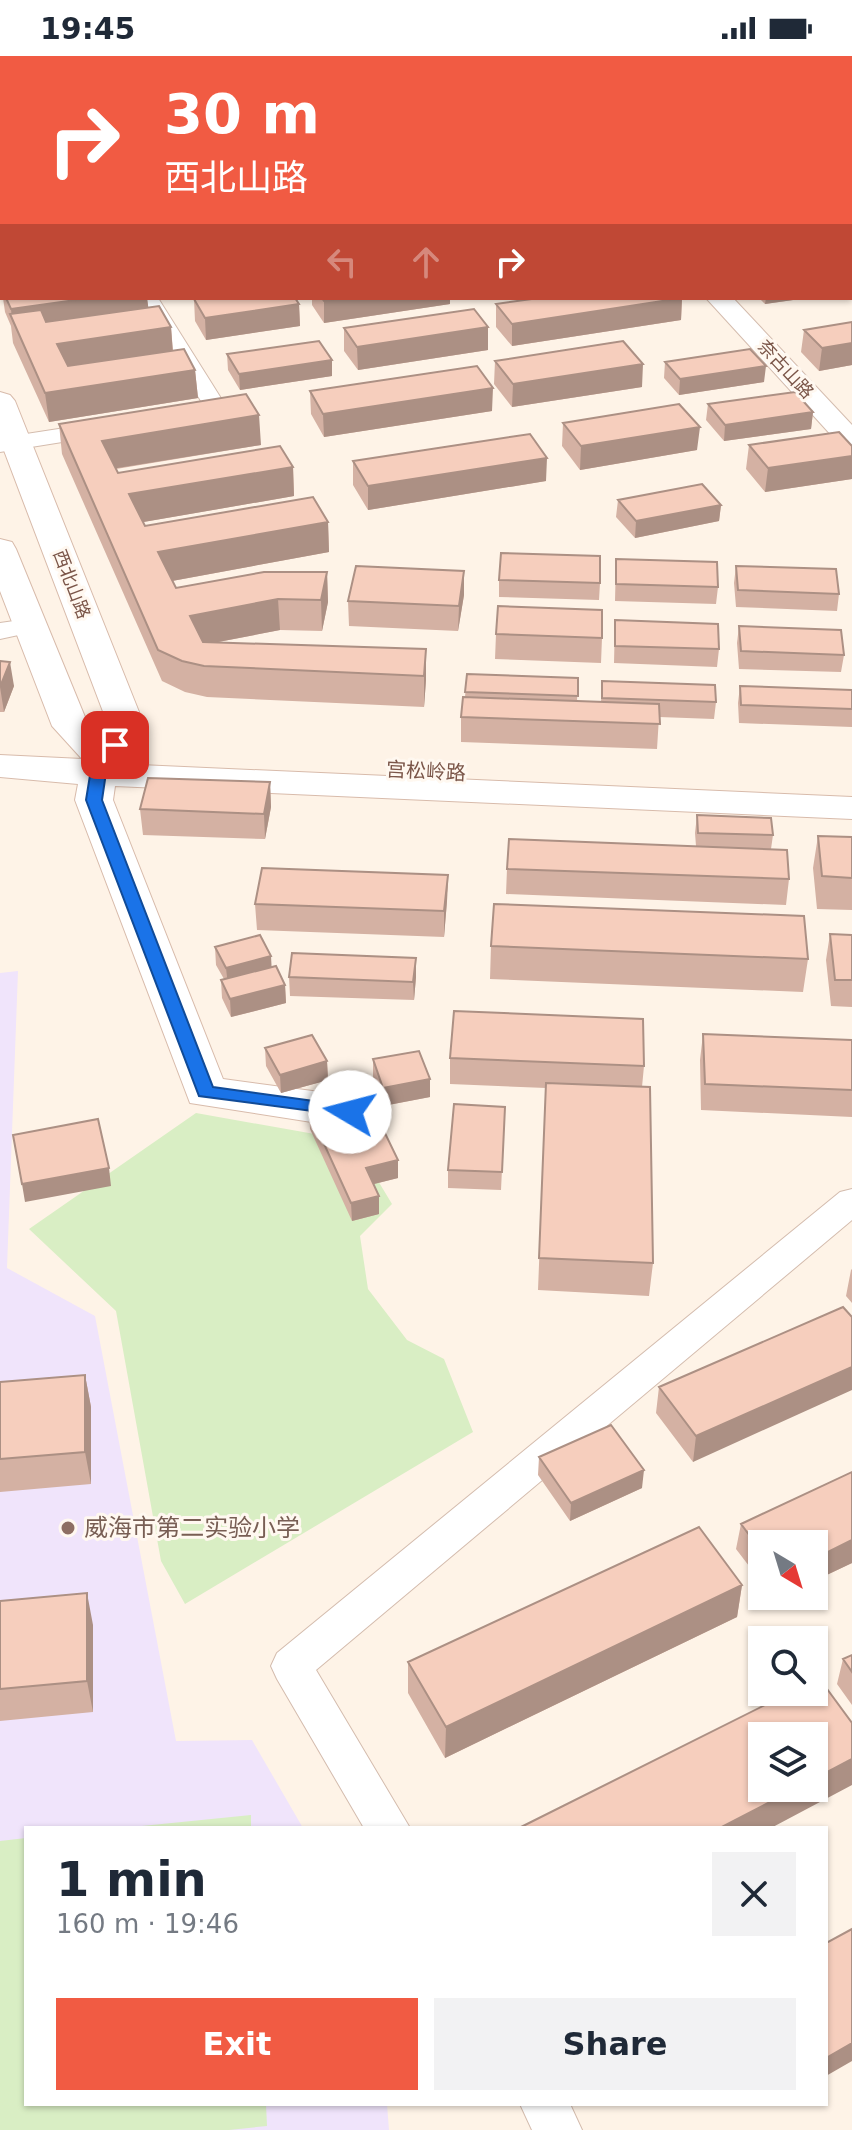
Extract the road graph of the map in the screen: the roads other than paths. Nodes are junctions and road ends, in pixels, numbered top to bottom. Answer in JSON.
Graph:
{"nodes":[{"id":1,"x":149,"y":300,"type":"edge"},
{"id":2,"x":721,"y":300,"type":"edge"},
{"id":3,"x":0,"y":401,"type":"edge"},
{"id":4,"x":171,"y":418,"type":"edge"},
{"id":5,"x":125,"y":425,"type":"edge"},
{"id":6,"x":852,"y":441,"type":"edge"},
{"id":7,"x":9,"y":444,"type":"edge"},
{"id":8,"x":0,"y":549,"type":"edge"},
{"id":9,"x":14,"y":628,"type":"edge"},
{"id":10,"x":0,"y":751,"type":"edge"},
{"id":11,"x":0,"y":766,"type":"edge"},
{"id":12,"x":100,"y":766,"type":"junction"},
{"id":13,"x":852,"y":791,"type":"edge"},
{"id":14,"x":852,"y":808,"type":"edge"},
{"id":15,"x":350,"y":1112,"type":"dead end"},
{"id":16,"x":852,"y":1201,"type":"edge"},
{"id":17,"x":387,"y":1826,"type":"edge"},
{"id":18,"x":545,"y":2106,"type":"edge"},
{"id":19,"x":558,"y":2130,"type":"edge"}],
"edges":[{"from":1,"to":4,"type":"street"},
{"from":2,"to":6,"type":"street","name":"奈古山路"},
{"from":3,"to":7,"type":"main road","name":"西北山路"},
{"from":5,"to":7,"type":"street"},
{"from":7,"to":12,"type":"main road","name":"西北山路"},
{"from":8,"to":9,"type":"main road"},
{"from":9,"to":12,"type":"main road"},
{"from":10,"to":12,"type":"main road","name":"宫松岭路"},
{"from":11,"to":12,"type":"main road"},
{"from":12,"to":13,"type":"main road","name":"宫松岭路"},
{"from":12,"to":14,"type":"main road"},
{"from":12,"to":15,"type":"main road"},
{"from":16,"to":17,"type":"street"},
{"from":18,"to":19,"type":"street"}]}
